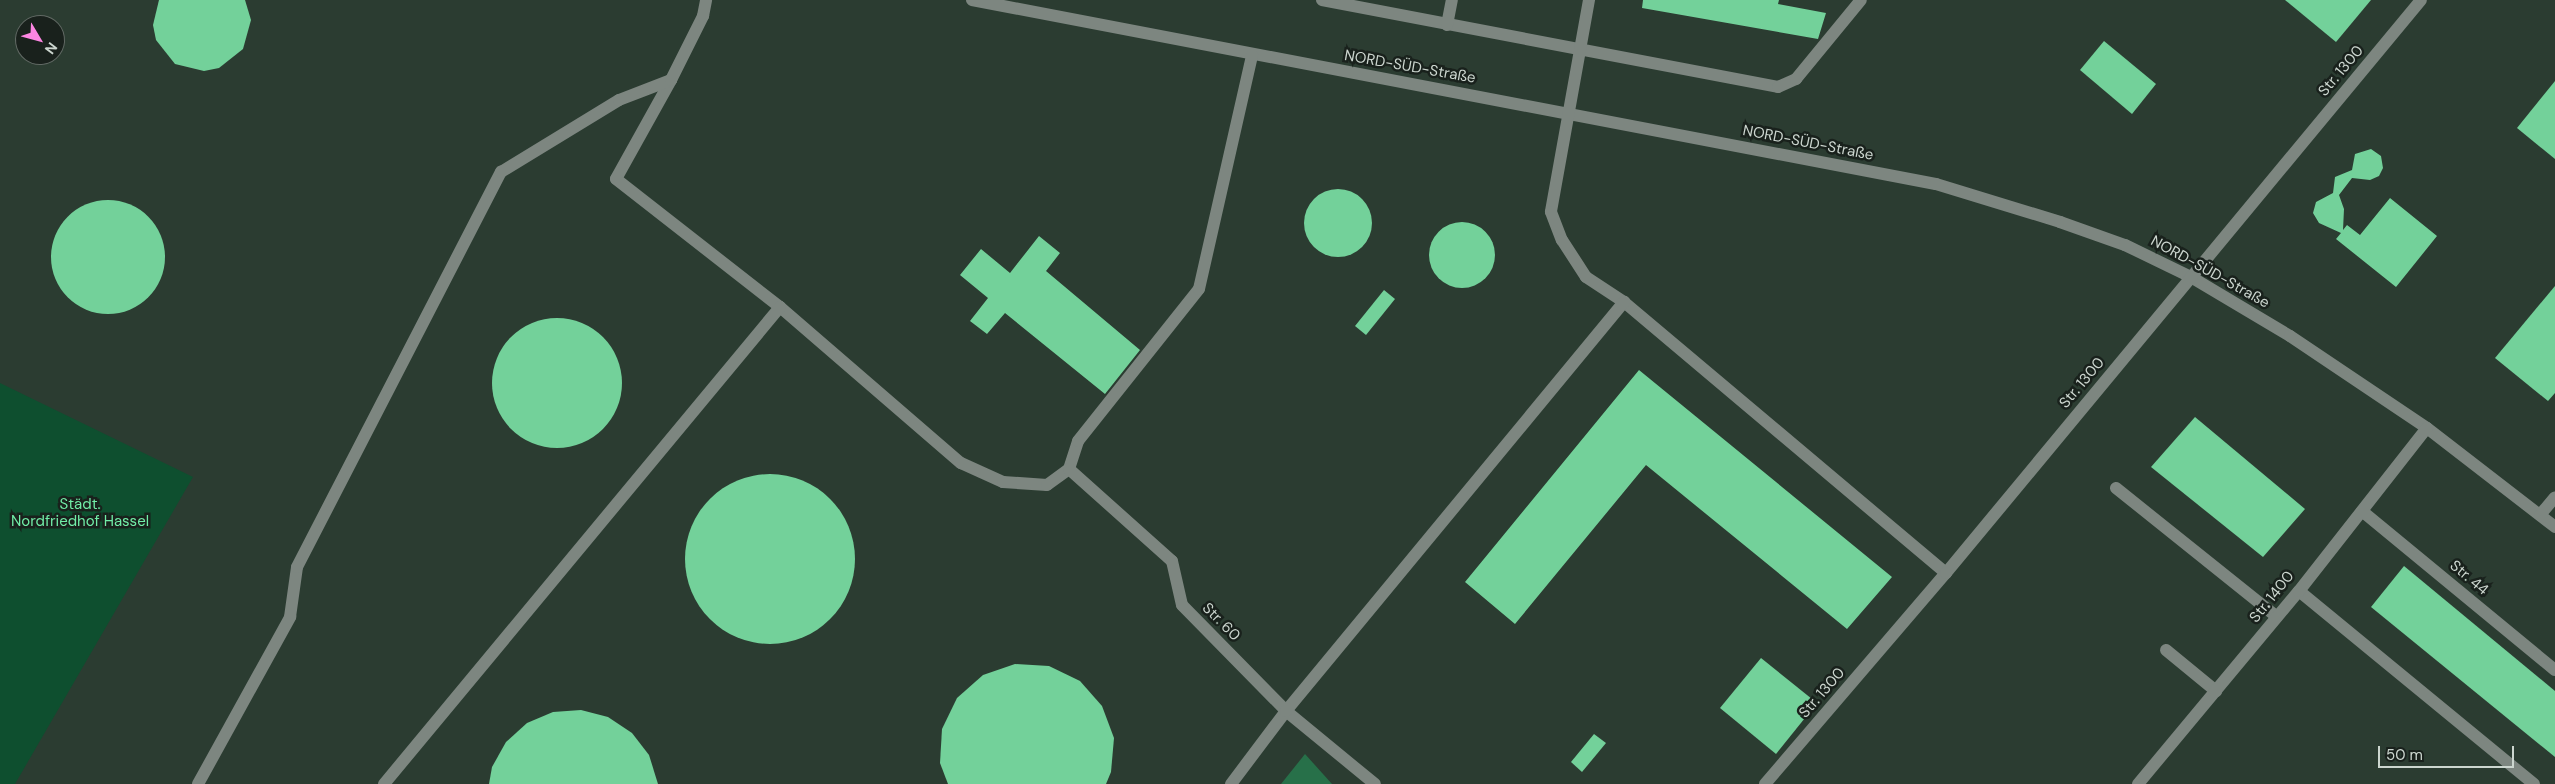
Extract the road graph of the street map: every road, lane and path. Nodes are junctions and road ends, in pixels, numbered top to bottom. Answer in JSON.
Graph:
{"nodes":[{"id":1,"x":706,"y":0,"type":"edge"},
{"id":2,"x":972,"y":0,"type":"edge"},
{"id":3,"x":1322,"y":0,"type":"edge"},
{"id":4,"x":1452,"y":0,"type":"edge"},
{"id":5,"x":1589,"y":0,"type":"edge"},
{"id":6,"x":1861,"y":0,"type":"edge"},
{"id":7,"x":2421,"y":0,"type":"edge"},
{"id":8,"x":1447,"y":25,"type":"junction"},
{"id":9,"x":1581,"y":49,"type":"junction"},
{"id":10,"x":1252,"y":55,"type":"junction"},
{"id":11,"x":671,"y":80,"type":"junction"},
{"id":12,"x":1569,"y":114,"type":"junction"},
{"id":13,"x":2190,"y":277,"type":"junction"},
{"id":14,"x":1624,"y":302,"type":"junction"},
{"id":15,"x":780,"y":307,"type":"junction"},
{"id":16,"x":2427,"y":428,"type":"junction"},
{"id":17,"x":1069,"y":469,"type":"junction"},
{"id":18,"x":2116,"y":488,"type":"dead end"},
{"id":19,"x":2555,"y":497,"type":"edge"},
{"id":20,"x":2362,"y":511,"type":"junction"},
{"id":21,"x":2540,"y":515,"type":"junction"},
{"id":22,"x":2555,"y":526,"type":"edge"},
{"id":23,"x":1946,"y":573,"type":"junction"},
{"id":24,"x":2298,"y":591,"type":"junction"},
{"id":25,"x":2277,"y":617,"type":"junction"},
{"id":26,"x":2166,"y":650,"type":"dead end"},
{"id":27,"x":2555,"y":670,"type":"edge"},
{"id":28,"x":2216,"y":690,"type":"junction"},
{"id":29,"x":1286,"y":711,"type":"junction"},
{"id":30,"x":198,"y":784,"type":"edge"},
{"id":31,"x":384,"y":784,"type":"edge"},
{"id":32,"x":1231,"y":784,"type":"edge"},
{"id":33,"x":1375,"y":784,"type":"edge"},
{"id":34,"x":1765,"y":784,"type":"edge"},
{"id":35,"x":2138,"y":784,"type":"edge"},
{"id":36,"x":2534,"y":784,"type":"edge"}],
"edges":[{"from":1,"to":11,"type":"lane"},
{"from":2,"to":10,"type":"lane","name":"NORD-SÜD-Straße"},
{"from":3,"to":8,"type":"lane"},
{"from":4,"to":8,"type":"lane"},
{"from":5,"to":9,"type":"lane"},
{"from":6,"to":9,"type":"lane"},
{"from":7,"to":13,"type":"lane","name":"Str. 1300"},
{"from":8,"to":9,"type":"lane"},
{"from":9,"to":12,"type":"lane"},
{"from":10,"to":12,"type":"lane","name":"NORD-SÜD-Straße"},
{"from":10,"to":17,"type":"lane"},
{"from":11,"to":15,"type":"lane"},
{"from":11,"to":30,"type":"lane"},
{"from":12,"to":13,"type":"lane","name":"NORD-SÜD-Straße"},
{"from":12,"to":14,"type":"lane"},
{"from":13,"to":16,"type":"lane","name":"NORD-SÜD-Straße"},
{"from":13,"to":23,"type":"lane","name":"Str. 1300"},
{"from":14,"to":23,"type":"lane"},
{"from":14,"to":29,"type":"lane"},
{"from":15,"to":17,"type":"lane"},
{"from":15,"to":31,"type":"lane"},
{"from":16,"to":20,"type":"lane","name":"Str. 1400"},
{"from":16,"to":21,"type":"lane","name":"NORD-SÜD-Straße"},
{"from":17,"to":29,"type":"lane","name":"Str. 60"},
{"from":18,"to":25,"type":"lane"},
{"from":19,"to":21,"type":"lane"},
{"from":20,"to":24,"type":"lane","name":"Str. 1400"},
{"from":20,"to":27,"type":"lane","name":"Str. 44"},
{"from":21,"to":22,"type":"lane","name":"NORD-SÜD-Straße"},
{"from":23,"to":34,"type":"lane","name":"Str. 1300"},
{"from":24,"to":25,"type":"lane","name":"Str. 1400"},
{"from":24,"to":36,"type":"lane"},
{"from":25,"to":28,"type":"lane","name":"Str. 1400"},
{"from":26,"to":28,"type":"lane"},
{"from":28,"to":35,"type":"lane","name":"Str. 1400"},
{"from":29,"to":32,"type":"lane"},
{"from":29,"to":33,"type":"lane","name":"Str. 60"}]}
